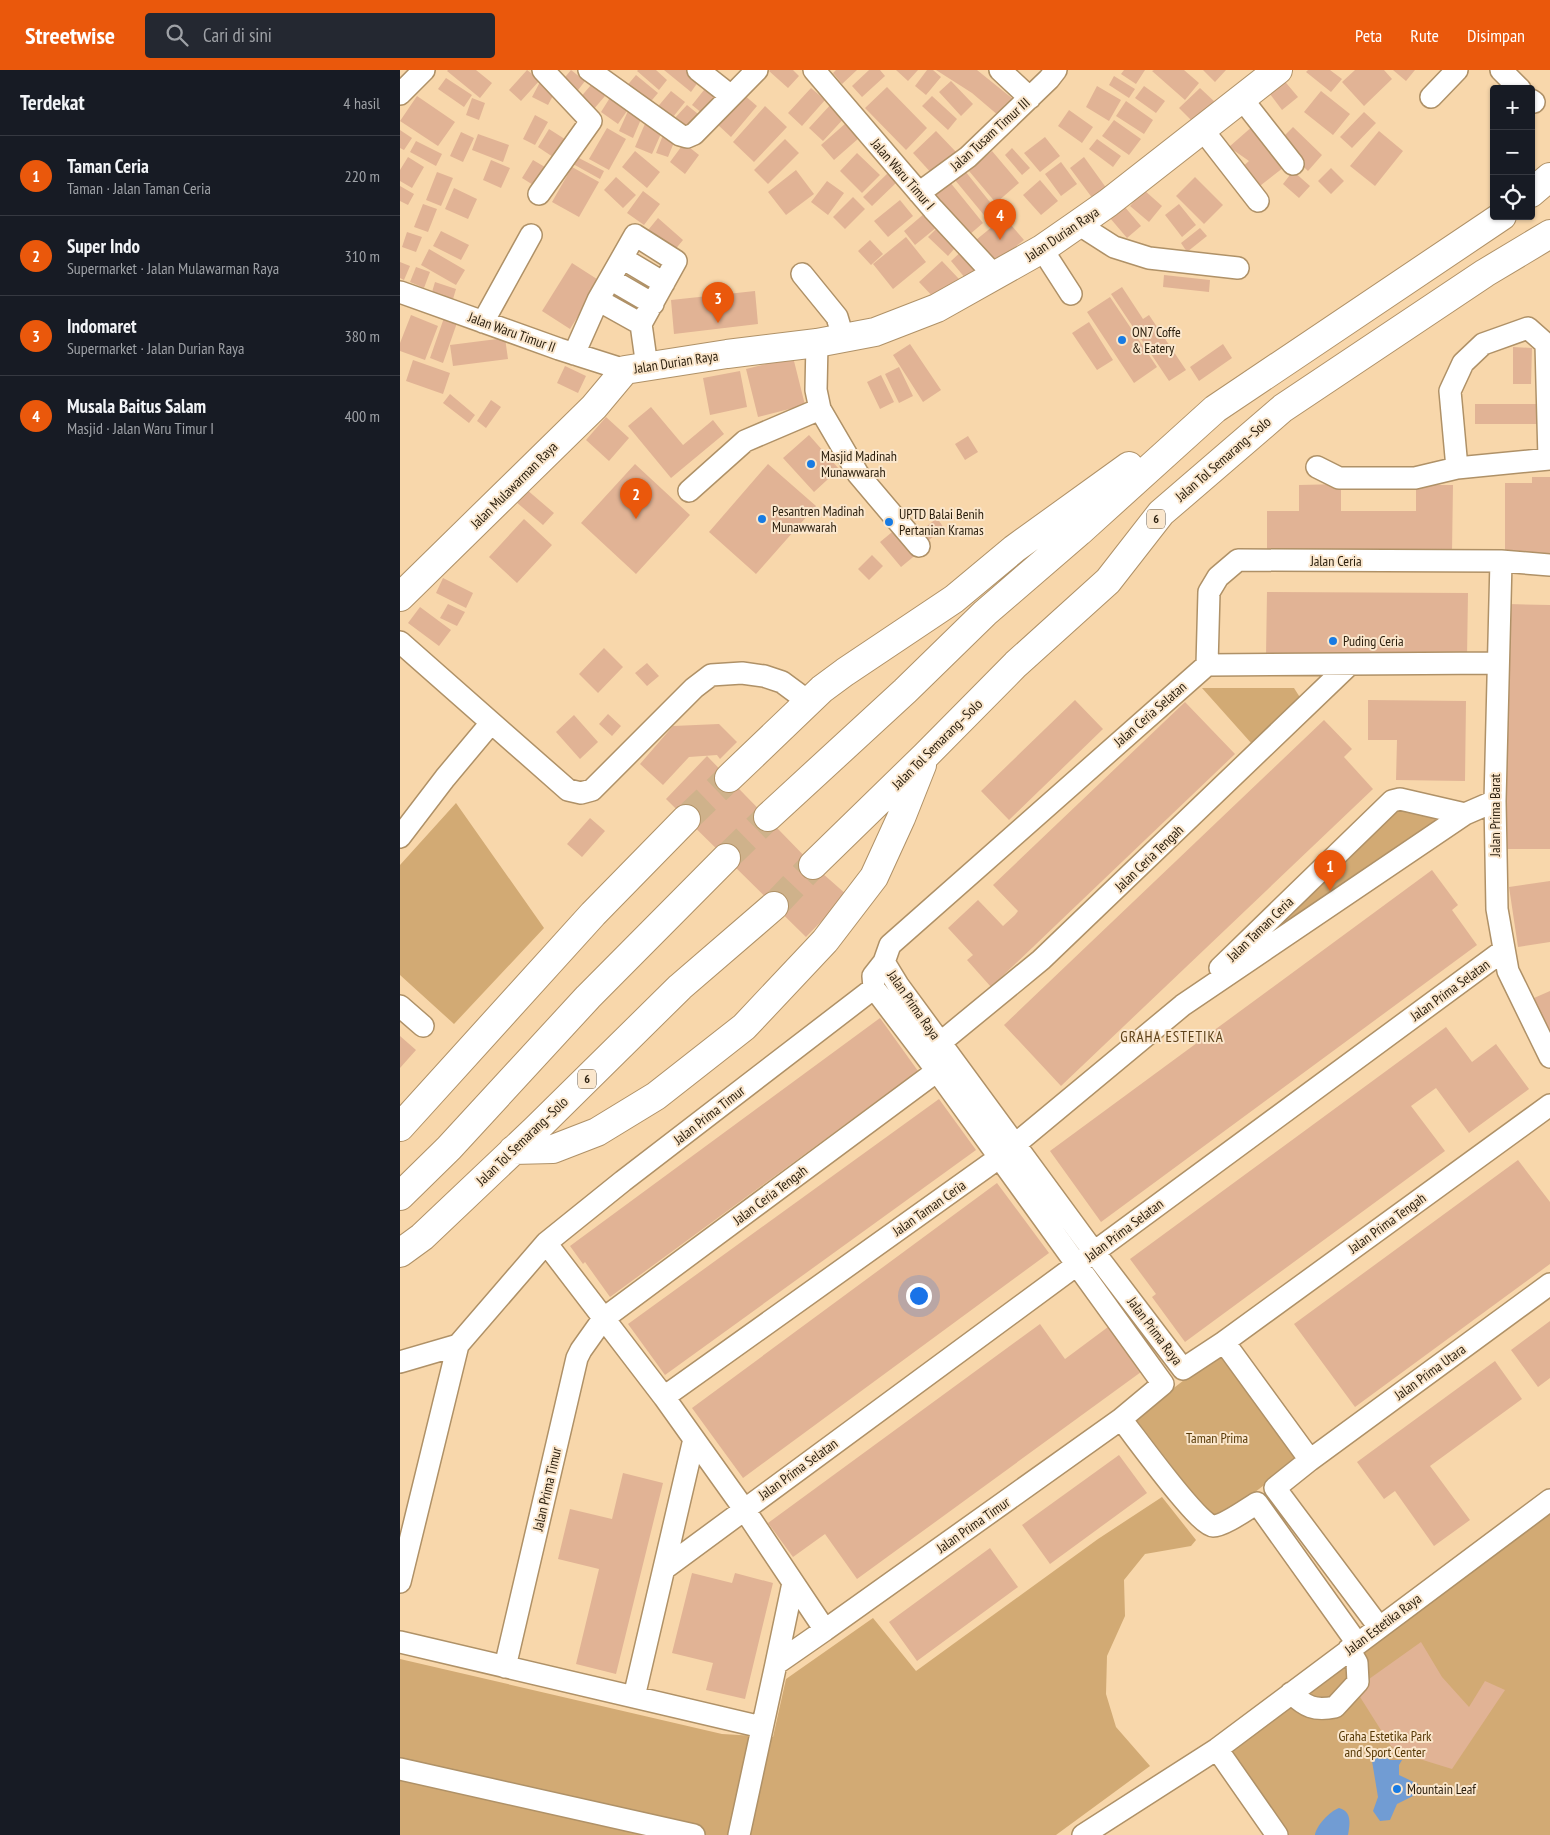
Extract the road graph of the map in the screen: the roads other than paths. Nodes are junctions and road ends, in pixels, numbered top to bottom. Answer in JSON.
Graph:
{"nodes":[{"id":1,"x":424,"y":70,"type":"edge"},
{"id":2,"x":543,"y":70,"type":"edge"},
{"id":3,"x":588,"y":70,"type":"edge"},
{"id":4,"x":698,"y":70,"type":"edge"},
{"id":5,"x":757,"y":70,"type":"edge"},
{"id":6,"x":814,"y":70,"type":"edge"},
{"id":7,"x":1000,"y":70,"type":"edge"},
{"id":8,"x":1056,"y":70,"type":"edge"},
{"id":9,"x":1278,"y":70,"type":"edge"},
{"id":10,"x":1457,"y":70,"type":"edge"},
{"id":11,"x":1501,"y":70,"type":"edge"},
{"id":12,"x":1516,"y":85,"type":"edge"},
{"id":13,"x":400,"y":94,"type":"edge"},
{"id":14,"x":731,"y":96,"type":"junction"},
{"id":15,"x":1431,"y":97,"type":"dead end"},
{"id":16,"x":1030,"y":98,"type":"junction"},
{"id":17,"x":1242,"y":99,"type":"junction"},
{"id":18,"x":1202,"y":129,"type":"junction"},
{"id":19,"x":1293,"y":164,"type":"dead end"},
{"id":20,"x":1550,"y":177,"type":"edge"},
{"id":21,"x":1550,"y":188,"type":"edge"},
{"id":22,"x":1535,"y":190,"type":"edge"},
{"id":23,"x":539,"y":194,"type":"dead end"},
{"id":24,"x":919,"y":194,"type":"junction"},
{"id":25,"x":1535,"y":197,"type":"edge"},
{"id":26,"x":1258,"y":201,"type":"dead end"},
{"id":27,"x":1496,"y":220,"type":"edge"},
{"id":28,"x":1078,"y":224,"type":"junction"},
{"id":29,"x":1550,"y":234,"type":"edge"},
{"id":30,"x":531,"y":235,"type":"dead end"},
{"id":31,"x":1042,"y":249,"type":"junction"},
{"id":32,"x":1238,"y":268,"type":"dead end"},
{"id":33,"x":802,"y":274,"type":"dead end"},
{"id":34,"x":995,"y":276,"type":"junction"},
{"id":35,"x":610,"y":279,"type":"junction"},
{"id":36,"x":400,"y":292,"type":"edge"},
{"id":37,"x":1071,"y":294,"type":"dead end"},
{"id":38,"x":598,"y":300,"type":"junction"},
{"id":39,"x":653,"y":304,"type":"junction"},
{"id":40,"x":483,"y":322,"type":"junction"},
{"id":41,"x":641,"y":324,"type":"junction"},
{"id":42,"x":830,"y":340,"type":"junction"},
{"id":43,"x":1548,"y":344,"type":"edge"},
{"id":44,"x":574,"y":354,"type":"junction"},
{"id":45,"x":636,"y":368,"type":"junction"},
{"id":46,"x":820,"y":409,"type":"junction"},
{"id":47,"x":1214,"y":409,"type":"junction"},
{"id":48,"x":1549,"y":459,"type":"edge"},
{"id":49,"x":1317,"y":467,"type":"dead end"},
{"id":50,"x":1457,"y":468,"type":"junction"},
{"id":51,"x":689,"y":491,"type":"dead end"},
{"id":52,"x":920,"y":546,"type":"dead end"},
{"id":53,"x":1501,"y":561,"type":"junction"},
{"id":54,"x":1550,"y":565,"type":"edge"},
{"id":55,"x":400,"y":597,"type":"edge"},
{"id":56,"x":400,"y":642,"type":"edge"},
{"id":57,"x":1498,"y":663,"type":"junction"},
{"id":58,"x":1350,"y":664,"type":"junction"},
{"id":59,"x":1207,"y":665,"type":"junction"},
{"id":60,"x":809,"y":702,"type":"junction"},
{"id":61,"x":492,"y":723,"type":"junction"},
{"id":62,"x":925,"y":756,"type":"junction"},
{"id":63,"x":729,"y":778,"type":"tunnel mouth"},
{"id":64,"x":1494,"y":801,"type":"junction"},
{"id":65,"x":1465,"y":814,"type":"junction"},
{"id":66,"x":768,"y":817,"type":"tunnel mouth"},
{"id":67,"x":686,"y":819,"type":"tunnel mouth"},
{"id":68,"x":400,"y":838,"type":"edge"},
{"id":69,"x":726,"y":858,"type":"tunnel mouth"},
{"id":70,"x":813,"y":864,"type":"tunnel mouth"},
{"id":71,"x":774,"y":906,"type":"tunnel mouth"},
{"id":72,"x":1504,"y":950,"type":"junction"},
{"id":73,"x":884,"y":962,"type":"junction"},
{"id":74,"x":874,"y":988,"type":"junction"},
{"id":75,"x":1183,"y":1005,"type":"junction"},
{"id":76,"x":400,"y":1006,"type":"edge"},
{"id":77,"x":423,"y":1026,"type":"dead end"},
{"id":78,"x":940,"y":1042,"type":"junction"},
{"id":79,"x":1550,"y":1057,"type":"edge"},
{"id":80,"x":937,"y":1071,"type":"junction"},
{"id":81,"x":1550,"y":1105,"type":"edge"},
{"id":82,"x":400,"y":1127,"type":"edge"},
{"id":83,"x":1017,"y":1144,"type":"junction"},
{"id":84,"x":513,"y":1150,"type":"junction"},
{"id":85,"x":1000,"y":1157,"type":"junction"},
{"id":86,"x":400,"y":1196,"type":"edge"},
{"id":87,"x":546,"y":1243,"type":"junction"},
{"id":88,"x":1094,"y":1252,"type":"junction"},
{"id":89,"x":400,"y":1253,"type":"edge"},
{"id":90,"x":1077,"y":1265,"type":"junction"},
{"id":91,"x":1550,"y":1284,"type":"edge"},
{"id":92,"x":603,"y":1319,"type":"junction"},
{"id":93,"x":1224,"y":1342,"type":"junction"},
{"id":94,"x":458,"y":1345,"type":"junction"},
{"id":95,"x":400,"y":1362,"type":"edge"},
{"id":96,"x":1184,"y":1369,"type":"junction"},
{"id":97,"x":1163,"y":1384,"type":"junction"},
{"id":98,"x":664,"y":1397,"type":"junction"},
{"id":99,"x":1121,"y":1419,"type":"junction"},
{"id":100,"x":694,"y":1439,"type":"junction"},
{"id":101,"x":1310,"y":1460,"type":"junction"},
{"id":102,"x":1275,"y":1488,"type":"junction"},
{"id":103,"x":1550,"y":1500,"type":"edge"},
{"id":104,"x":1257,"y":1503,"type":"junction"},
{"id":105,"x":744,"y":1509,"type":"junction"},
{"id":106,"x":664,"y":1569,"type":"junction"},
{"id":107,"x":400,"y":1582,"type":"edge"},
{"id":108,"x":793,"y":1583,"type":"junction"},
{"id":109,"x":1379,"y":1627,"type":"junction"},
{"id":110,"x":824,"y":1630,"type":"junction"},
{"id":111,"x":400,"y":1642,"type":"edge"},
{"id":112,"x":1353,"y":1646,"type":"junction"},
{"id":113,"x":776,"y":1664,"type":"junction"},
{"id":114,"x":506,"y":1667,"type":"junction"},
{"id":115,"x":1291,"y":1693,"type":"junction"},
{"id":116,"x":634,"y":1697,"type":"junction"},
{"id":117,"x":762,"y":1727,"type":"junction"},
{"id":118,"x":1217,"y":1749,"type":"junction"},
{"id":119,"x":400,"y":1769,"type":"edge"},
{"id":120,"x":694,"y":1835,"type":"edge"},
{"id":121,"x":739,"y":1835,"type":"edge"},
{"id":122,"x":1083,"y":1835,"type":"edge"},
{"id":123,"x":1277,"y":1835,"type":"edge"}],
"edges":[{"from":1,"to":13,"type":"street"},
{"from":2,"to":23,"type":"street"},
{"from":3,"to":14,"type":"street"},
{"from":4,"to":14,"type":"street"},
{"from":5,"to":14,"type":"street"},
{"from":6,"to":24,"type":"street","name":"Jalan Waru Timur I"},
{"from":7,"to":16,"type":"street"},
{"from":8,"to":16,"type":"street","name":"Jalan Tusam Timur III"},
{"from":9,"to":17,"type":"main road","name":"Jalan Durian Raya"},
{"from":10,"to":15,"type":"street"},
{"from":11,"to":12,"type":"street"},
{"from":16,"to":24,"type":"street","name":"Jalan Tusam Timur III"},
{"from":17,"to":18,"type":"main road","name":"Jalan Durian Raya"},
{"from":17,"to":19,"type":"street"},
{"from":18,"to":26,"type":"street"},
{"from":18,"to":28,"type":"main road","name":"Jalan Durian Raya"},
{"from":20,"to":22,"type":"main road"},
{"from":21,"to":25,"type":"main road"},
{"from":24,"to":34,"type":"street","name":"Jalan Waru Timur I"},
{"from":27,"to":47,"type":"main road"},
{"from":28,"to":31,"type":"main road","name":"Jalan Durian Raya"},
{"from":28,"to":32,"type":"street"},
{"from":29,"to":62,"type":"main road","name":"Jalan Tol Semarang–Solo","number":"6"},
{"from":30,"to":40,"type":"street"},
{"from":31,"to":34,"type":"main road","name":"Jalan Durian Raya"},
{"from":31,"to":37,"type":"street"},
{"from":33,"to":42,"type":"street"},
{"from":34,"to":42,"type":"main road","name":"Jalan Durian Raya"},
{"from":35,"to":38,"type":"street"},
{"from":35,"to":39,"type":"street"},
{"from":35,"to":39,"type":"street"},
{"from":36,"to":40,"type":"street","name":"Jalan Waru Timur II"},
{"from":38,"to":41,"type":"street"},
{"from":38,"to":44,"type":"street"},
{"from":39,"to":41,"type":"street"},
{"from":40,"to":44,"type":"street","name":"Jalan Waru Timur II"},
{"from":41,"to":45,"type":"street"},
{"from":42,"to":45,"type":"main road","name":"Jalan Durian Raya"},
{"from":42,"to":46,"type":"street"},
{"from":43,"to":48,"type":"street"},
{"from":43,"to":50,"type":"street"},
{"from":44,"to":45,"type":"street","name":"Jalan Waru Timur II"},
{"from":45,"to":55,"type":"main road","name":"Jalan Mulawarman Raya"},
{"from":46,"to":51,"type":"street"},
{"from":46,"to":52,"type":"street"},
{"from":47,"to":60,"type":"main road"},
{"from":47,"to":66,"type":"main road"},
{"from":48,"to":50,"type":"street"},
{"from":49,"to":50,"type":"street"},
{"from":53,"to":54,"type":"street","name":"Jalan Ceria"},
{"from":53,"to":57,"type":"street","name":"Jalan Prima Barat"},
{"from":53,"to":59,"type":"street","name":"Jalan Ceria"},
{"from":56,"to":61,"type":"street"},
{"from":57,"to":58,"type":"street"},
{"from":57,"to":64,"type":"street","name":"Jalan Prima Barat"},
{"from":58,"to":59,"type":"street"},
{"from":58,"to":78,"type":"street","name":"Jalan Ceria Tengah"},
{"from":59,"to":73,"type":"street","name":"Jalan Ceria Selatan"},
{"from":60,"to":61,"type":"street"},
{"from":60,"to":63,"type":"main road"},
{"from":61,"to":68,"type":"street"},
{"from":62,"to":70,"type":"main road","name":"Jalan Tol Semarang–Solo","number":"6"},
{"from":62,"to":84,"type":"main road"},
{"from":64,"to":65,"type":"street","name":"Jalan Taman Ceria"},
{"from":64,"to":72,"type":"street","name":"Jalan Prima Barat"},
{"from":65,"to":75,"type":"street","name":"Jalan Taman Ceria"},
{"from":65,"to":75,"type":"street","name":"Jalan Taman Ceria"},
{"from":67,"to":82,"type":"main road"},
{"from":69,"to":86,"type":"main road"},
{"from":71,"to":84,"type":"main road","name":"Jalan Tol Semarang–Solo","number":"6"},
{"from":72,"to":79,"type":"street","name":"Jalan Prima Barat"},
{"from":72,"to":88,"type":"street","name":"Jalan Prima Selatan"},
{"from":73,"to":74,"type":"street","name":"Jalan Prima Raya"},
{"from":73,"to":78,"type":"street","name":"Jalan Prima Raya"},
{"from":74,"to":80,"type":"street","name":"Jalan Prima Raya"},
{"from":74,"to":87,"type":"street","name":"Jalan Prima Timur"},
{"from":75,"to":83,"type":"street","name":"Jalan Taman Ceria"},
{"from":76,"to":77,"type":"street"},
{"from":78,"to":83,"type":"street","name":"Jalan Prima Raya"},
{"from":80,"to":85,"type":"street","name":"Jalan Prima Raya"},
{"from":80,"to":92,"type":"street","name":"Jalan Ceria Tengah"},
{"from":81,"to":93,"type":"street","name":"Jalan Prima Tengah"},
{"from":83,"to":85,"type":"street","name":"Jalan Taman Ceria"},
{"from":83,"to":88,"type":"street","name":"Jalan Prima Raya"},
{"from":84,"to":89,"type":"main road","name":"Jalan Tol Semarang–Solo","number":"6"},
{"from":85,"to":90,"type":"street","name":"Jalan Prima Raya"},
{"from":85,"to":98,"type":"street","name":"Jalan Taman Ceria"},
{"from":87,"to":92,"type":"street"},
{"from":87,"to":94,"type":"street","name":"Jalan Prima Timur"},
{"from":88,"to":90,"type":"street","name":"Jalan Prima Selatan"},
{"from":88,"to":96,"type":"street","name":"Jalan Prima Raya"},
{"from":90,"to":97,"type":"street","name":"Jalan Prima Raya"},
{"from":90,"to":105,"type":"street","name":"Jalan Prima Selatan"},
{"from":91,"to":101,"type":"street","name":"Jalan Prima Utara"},
{"from":92,"to":98,"type":"street"},
{"from":92,"to":114,"type":"street","name":"Jalan Prima Timur"},
{"from":93,"to":96,"type":"street","name":"Jalan Prima Raya"},
{"from":93,"to":101,"type":"street"},
{"from":94,"to":95,"type":"street"},
{"from":94,"to":107,"type":"street","name":"Jalan Prima Timur"},
{"from":96,"to":97,"type":"street","name":"Jalan Prima Raya"},
{"from":97,"to":99,"type":"street","name":"Jalan Prima Raya"},
{"from":98,"to":100,"type":"street"},
{"from":99,"to":104,"type":"street"},
{"from":99,"to":110,"type":"street","name":"Jalan Prima Timur"},
{"from":100,"to":105,"type":"street"},
{"from":100,"to":106,"type":"street"},
{"from":101,"to":102,"type":"street"},
{"from":102,"to":104,"type":"street"},
{"from":102,"to":109,"type":"street"},
{"from":103,"to":109,"type":"street","name":"Jalan Estetika Raya"},
{"from":104,"to":112,"type":"street"},
{"from":105,"to":106,"type":"street"},
{"from":105,"to":108,"type":"street"},
{"from":106,"to":116,"type":"street"},
{"from":108,"to":110,"type":"street"},
{"from":108,"to":113,"type":"street"},
{"from":109,"to":112,"type":"street","name":"Jalan Estetika Raya"},
{"from":110,"to":113,"type":"street","name":"Jalan Prima Timur"},
{"from":111,"to":114,"type":"street"},
{"from":112,"to":115,"type":"street","name":"Jalan Estetika Raya"},
{"from":112,"to":115,"type":"street"},
{"from":113,"to":117,"type":"street"},
{"from":114,"to":116,"type":"street"},
{"from":115,"to":118,"type":"street","name":"Jalan Estetika Raya"},
{"from":116,"to":117,"type":"street"},
{"from":117,"to":121,"type":"street"},
{"from":118,"to":122,"type":"street","name":"Jalan Estetika Raya"},
{"from":118,"to":123,"type":"street"},
{"from":119,"to":120,"type":"street"}]}
